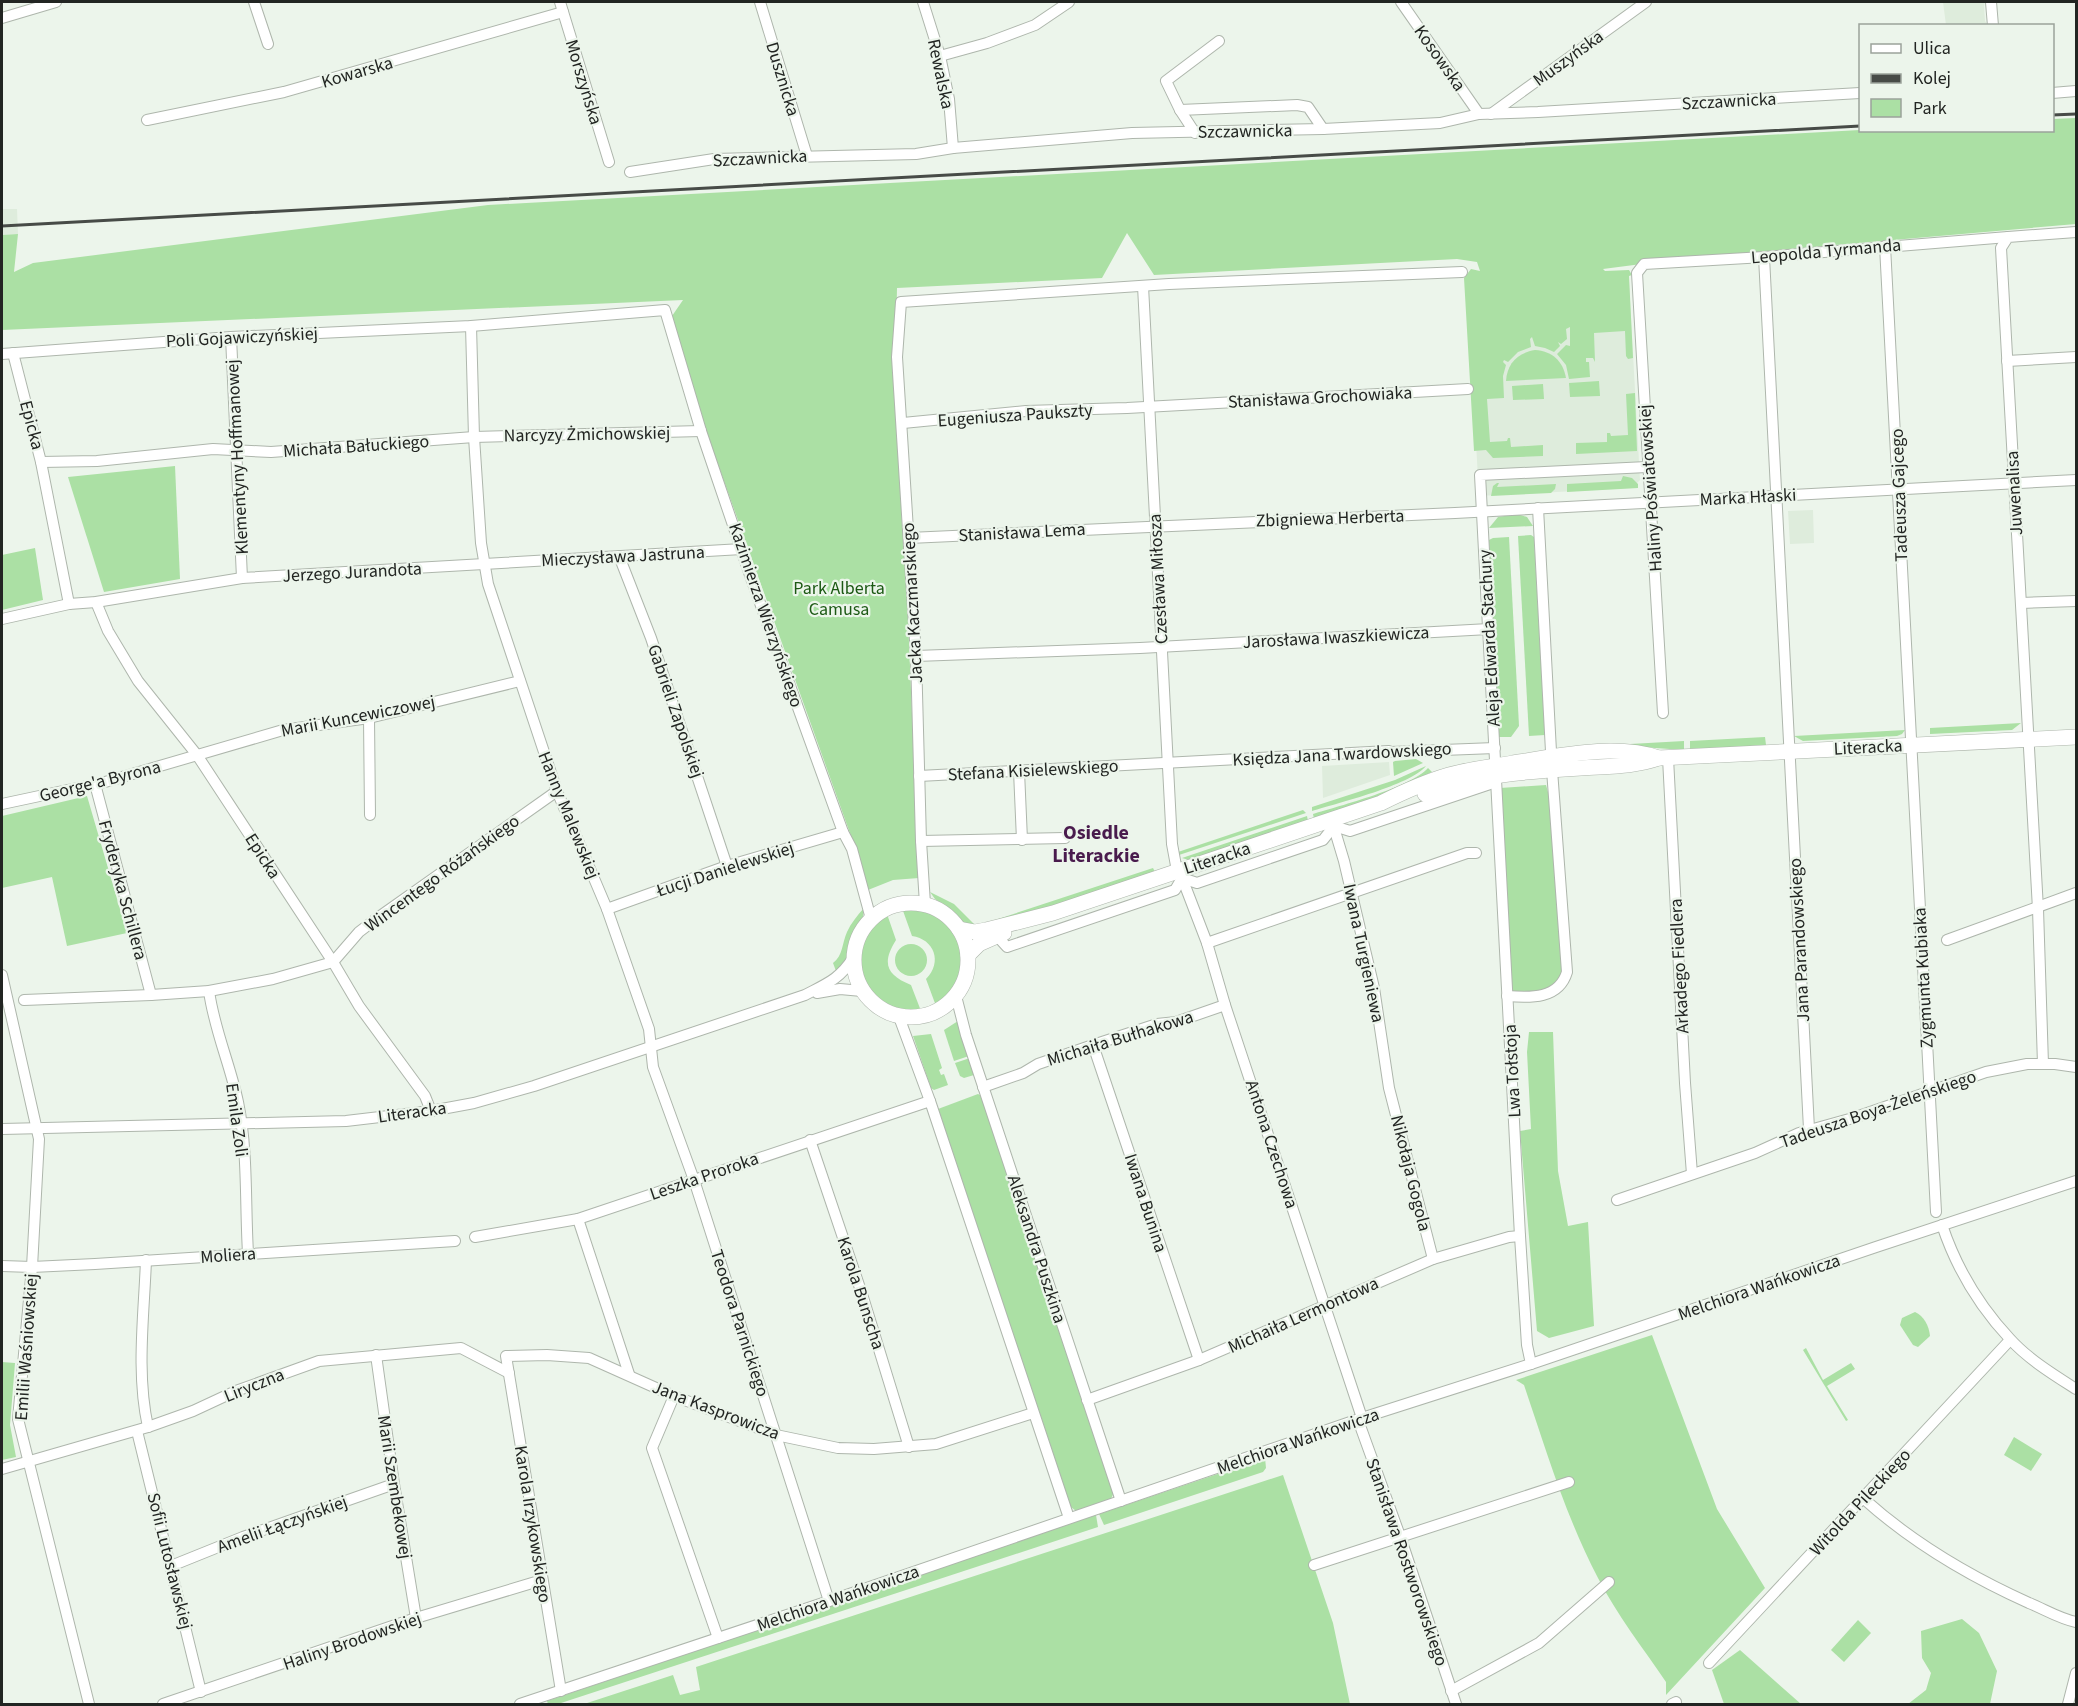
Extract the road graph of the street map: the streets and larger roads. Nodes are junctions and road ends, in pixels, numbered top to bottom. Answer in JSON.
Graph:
{"nodes":[{"id":1,"x":56,"y":2,"type":"edge"},
{"id":2,"x":254,"y":2,"type":"edge"},
{"id":3,"x":760,"y":2,"type":"edge"},
{"id":4,"x":923,"y":2,"type":"edge"},
{"id":5,"x":1070,"y":2,"type":"edge"},
{"id":6,"x":1401,"y":2,"type":"edge"},
{"id":7,"x":1646,"y":2,"type":"edge"},
{"id":8,"x":1991,"y":2,"type":"edge"},
{"id":9,"x":562,"y":7,"type":"edge"},
{"id":10,"x":2,"y":18,"type":"edge"},
{"id":11,"x":1994,"y":24,"type":"edge"},
{"id":12,"x":1219,"y":41,"type":"dead end"},
{"id":13,"x":268,"y":44,"type":"dead end"},
{"id":14,"x":940,"y":56,"type":"junction"},
{"id":15,"x":2076,"y":91,"type":"edge"},
{"id":16,"x":1859,"y":93,"type":"edge"},
{"id":17,"x":2054,"y":93,"type":"edge"},
{"id":18,"x":1180,"y":110,"type":"junction"},
{"id":19,"x":1485,"y":114,"type":"junction"},
{"id":20,"x":147,"y":120,"type":"dead end"},
{"id":21,"x":1323,"y":129,"type":"junction"},
{"id":22,"x":1195,"y":133,"type":"junction"},
{"id":23,"x":953,"y":148,"type":"junction"},
{"id":24,"x":807,"y":156,"type":"junction"},
{"id":25,"x":609,"y":162,"type":"dead end"},
{"id":26,"x":630,"y":172,"type":"dead end"},
{"id":27,"x":2076,"y":232,"type":"edge"},
{"id":28,"x":2008,"y":237,"type":"junction"},
{"id":29,"x":1886,"y":246,"type":"junction"},
{"id":30,"x":1764,"y":257,"type":"junction"},
{"id":31,"x":1644,"y":264,"type":"joint"},
{"id":32,"x":1462,"y":272,"type":"dead end"},
{"id":33,"x":1143,"y":286,"type":"junction"},
{"id":34,"x":665,"y":310,"type":"joint"},
{"id":35,"x":471,"y":326,"type":"junction"},
{"id":36,"x":231,"y":336,"type":"junction"},
{"id":37,"x":13,"y":353,"type":"junction"},
{"id":38,"x":2,"y":354,"type":"edge"},
{"id":39,"x":2076,"y":357,"type":"edge"},
{"id":40,"x":2007,"y":361,"type":"junction"},
{"id":41,"x":1468,"y":389,"type":"dead end"},
{"id":42,"x":1149,"y":407,"type":"junction"},
{"id":43,"x":903,"y":423,"type":"junction"},
{"id":44,"x":701,"y":431,"type":"junction"},
{"id":45,"x":474,"y":437,"type":"junction"},
{"id":46,"x":238,"y":450,"type":"junction"},
{"id":47,"x":41,"y":462,"type":"junction"},
{"id":48,"x":1647,"y":467,"type":"junction"},
{"id":49,"x":2076,"y":480,"type":"edge"},
{"id":50,"x":2013,"y":483,"type":"junction"},
{"id":51,"x":1898,"y":490,"type":"junction"},
{"id":52,"x":1778,"y":495,"type":"junction"},
{"id":53,"x":1651,"y":502,"type":"junction"},
{"id":54,"x":1538,"y":508,"type":"junction"},
{"id":55,"x":1482,"y":511,"type":"junction"},
{"id":56,"x":1155,"y":526,"type":"junction"},
{"id":57,"x":909,"y":538,"type":"junction"},
{"id":58,"x":742,"y":549,"type":"junction"},
{"id":59,"x":619,"y":556,"type":"junction"},
{"id":60,"x":483,"y":564,"type":"junction"},
{"id":61,"x":242,"y":578,"type":"junction"},
{"id":62,"x":2076,"y":601,"type":"edge"},
{"id":63,"x":96,"y":602,"type":"junction"},
{"id":64,"x":2021,"y":603,"type":"junction"},
{"id":65,"x":69,"y":604,"type":"junction"},
{"id":66,"x":2,"y":619,"type":"edge"},
{"id":67,"x":1489,"y":629,"type":"junction"},
{"id":68,"x":1162,"y":647,"type":"junction"},
{"id":69,"x":916,"y":656,"type":"junction"},
{"id":70,"x":520,"y":681,"type":"junction"},
{"id":71,"x":1663,"y":713,"type":"dead end"},
{"id":72,"x":369,"y":718,"type":"junction"},
{"id":73,"x":2076,"y":737,"type":"edge"},
{"id":74,"x":2027,"y":738,"type":"junction"},
{"id":75,"x":1911,"y":744,"type":"junction"},
{"id":76,"x":1495,"y":748,"type":"junction"},
{"id":77,"x":1788,"y":751,"type":"junction"},
{"id":78,"x":197,"y":755,"type":"junction"},
{"id":79,"x":1663,"y":758,"type":"junction"},
{"id":80,"x":1168,"y":763,"type":"junction"},
{"id":81,"x":1551,"y":764,"type":"junction"},
{"id":82,"x":1019,"y":771,"type":"junction"},
{"id":83,"x":1496,"y":775,"type":"junction"},
{"id":84,"x":919,"y":776,"type":"junction"},
{"id":85,"x":95,"y":784,"type":"junction"},
{"id":86,"x":557,"y":790,"type":"junction"},
{"id":87,"x":2,"y":804,"type":"edge"},
{"id":88,"x":370,"y":815,"type":"dead end"},
{"id":89,"x":1333,"y":823,"type":"junction"},
{"id":90,"x":843,"y":832,"type":"junction"},
{"id":91,"x":1065,"y":838,"type":"dead end"},
{"id":92,"x":1022,"y":840,"type":"junction"},
{"id":93,"x":921,"y":841,"type":"junction"},
{"id":94,"x":1476,"y":853,"type":"dead end"},
{"id":95,"x":727,"y":866,"type":"junction"},
{"id":96,"x":1179,"y":873,"type":"junction"},
{"id":97,"x":1352,"y":893,"type":"junction"},
{"id":98,"x":2076,"y":893,"type":"edge"},
{"id":99,"x":926,"y":904,"type":"junction"},
{"id":100,"x":607,"y":909,"type":"junction"},
{"id":101,"x":2038,"y":909,"type":"junction"},
{"id":102,"x":1053,"y":913,"type":"junction"},
{"id":103,"x":870,"y":919,"type":"junction"},
{"id":104,"x":959,"y":928,"type":"junction"},
{"id":105,"x":997,"y":936,"type":"junction"},
{"id":106,"x":1947,"y":940,"type":"dead end"},
{"id":107,"x":1207,"y":943,"type":"junction"},
{"id":108,"x":969,"y":955,"type":"junction"},
{"id":109,"x":853,"y":958,"type":"junction"},
{"id":110,"x":333,"y":962,"type":"junction"},
{"id":111,"x":2,"y":975,"type":"edge"},
{"id":112,"x":209,"y":991,"type":"junction"},
{"id":113,"x":862,"y":991,"type":"junction"},
{"id":114,"x":151,"y":995,"type":"junction"},
{"id":115,"x":805,"y":995,"type":"junction"},
{"id":116,"x":956,"y":996,"type":"junction"},
{"id":117,"x":1508,"y":996,"type":"junction"},
{"id":118,"x":24,"y":1000,"type":"dead end"},
{"id":119,"x":5,"y":1002,"type":"edge"},
{"id":120,"x":1226,"y":1005,"type":"junction"},
{"id":121,"x":899,"y":1017,"type":"junction"},
{"id":122,"x":1093,"y":1045,"type":"junction"},
{"id":123,"x":652,"y":1046,"type":"junction"},
{"id":124,"x":2043,"y":1064,"type":"junction"},
{"id":125,"x":2076,"y":1067,"type":"edge"},
{"id":126,"x":983,"y":1087,"type":"junction"},
{"id":127,"x":1389,"y":1088,"type":"joint"},
{"id":128,"x":1929,"y":1092,"type":"junction"},
{"id":129,"x":930,"y":1101,"type":"junction"},
{"id":130,"x":431,"y":1111,"type":"junction"},
{"id":131,"x":242,"y":1124,"type":"junction"},
{"id":132,"x":35,"y":1127,"type":"junction"},
{"id":133,"x":2,"y":1129,"type":"edge"},
{"id":134,"x":1809,"y":1129,"type":"junction"},
{"id":135,"x":810,"y":1140,"type":"junction"},
{"id":136,"x":1692,"y":1174,"type":"junction"},
{"id":137,"x":694,"y":1180,"type":"junction"},
{"id":138,"x":2076,"y":1181,"type":"edge"},
{"id":139,"x":1617,"y":1200,"type":"dead end"},
{"id":140,"x":1936,"y":1212,"type":"dead end"},
{"id":141,"x":579,"y":1219,"type":"junction"},
{"id":142,"x":1942,"y":1225,"type":"junction"},
{"id":143,"x":1520,"y":1236,"type":"junction"},
{"id":144,"x":475,"y":1237,"type":"dead end"},
{"id":145,"x":455,"y":1241,"type":"dead end"},
{"id":146,"x":248,"y":1253,"type":"junction"},
{"id":147,"x":1433,"y":1259,"type":"junction"},
{"id":148,"x":146,"y":1260,"type":"junction"},
{"id":149,"x":2,"y":1266,"type":"edge"},
{"id":150,"x":32,"y":1267,"type":"junction"},
{"id":151,"x":1326,"y":1304,"type":"junction"},
{"id":152,"x":2010,"y":1340,"type":"junction"},
{"id":153,"x":376,"y":1355,"type":"junction"},
{"id":154,"x":506,"y":1356,"type":"joint"},
{"id":155,"x":1198,"y":1360,"type":"junction"},
{"id":156,"x":1531,"y":1364,"type":"junction"},
{"id":157,"x":509,"y":1373,"type":"junction"},
{"id":158,"x":629,"y":1374,"type":"junction"},
{"id":159,"x":2076,"y":1389,"type":"edge"},
{"id":160,"x":674,"y":1396,"type":"junction"},
{"id":161,"x":1087,"y":1400,"type":"junction"},
{"id":162,"x":1033,"y":1413,"type":"junction"},
{"id":163,"x":1360,"y":1419,"type":"junction"},
{"id":164,"x":143,"y":1429,"type":"junction"},
{"id":165,"x":776,"y":1436,"type":"junction"},
{"id":166,"x":909,"y":1447,"type":"junction"},
{"id":167,"x":27,"y":1462,"type":"junction"},
{"id":168,"x":2,"y":1469,"type":"edge"},
{"id":169,"x":1569,"y":1482,"type":"dead end"},
{"id":170,"x":394,"y":1484,"type":"junction"},
{"id":171,"x":1864,"y":1499,"type":"junction"},
{"id":172,"x":1121,"y":1501,"type":"junction"},
{"id":173,"x":1069,"y":1518,"type":"junction"},
{"id":174,"x":1400,"y":1536,"type":"junction"},
{"id":175,"x":1314,"y":1565,"type":"dead end"},
{"id":176,"x":171,"y":1566,"type":"junction"},
{"id":177,"x":542,"y":1580,"type":"junction"},
{"id":178,"x":1609,"y":1582,"type":"dead end"},
{"id":179,"x":830,"y":1601,"type":"junction"},
{"id":180,"x":417,"y":1618,"type":"junction"},
{"id":181,"x":2076,"y":1622,"type":"edge"},
{"id":182,"x":718,"y":1638,"type":"junction"},
{"id":183,"x":1709,"y":1663,"type":"dead end"},
{"id":184,"x":2076,"y":1673,"type":"edge"},
{"id":185,"x":561,"y":1691,"type":"junction"},
{"id":186,"x":1451,"y":1691,"type":"junction"},
{"id":187,"x":201,"y":1692,"type":"junction"},
{"id":188,"x":88,"y":1704,"type":"edge"},
{"id":189,"x":163,"y":1704,"type":"edge"},
{"id":190,"x":520,"y":1704,"type":"edge"},
{"id":191,"x":1456,"y":1704,"type":"edge"},
{"id":192,"x":2068,"y":1704,"type":"edge"}],
"edges":[{"from":1,"to":10,"type":"street"},
{"from":2,"to":13,"type":"street"},
{"from":3,"to":24,"type":"street","name":"Dusznicka"},
{"from":4,"to":14,"type":"street","name":"Rewalska"},
{"from":5,"to":14,"type":"street"},
{"from":6,"to":19,"type":"street","name":"Kosowska"},
{"from":7,"to":19,"type":"street","name":"Muszyńska"},
{"from":8,"to":11,"type":"street"},
{"from":9,"to":20,"type":"street","name":"Kowarska"},
{"from":9,"to":25,"type":"street","name":"Morszyńska"},
{"from":12,"to":18,"type":"street"},
{"from":14,"to":23,"type":"street","name":"Rewalska"},
{"from":15,"to":17,"type":"street"},
{"from":16,"to":19,"type":"street","name":"Szczawnicka"},
{"from":18,"to":21,"type":"street"},
{"from":18,"to":22,"type":"street"},
{"from":19,"to":21,"type":"street","name":"Szczawnicka"},
{"from":21,"to":22,"type":"street","name":"Szczawnicka"},
{"from":22,"to":23,"type":"street","name":"Szczawnicka"},
{"from":23,"to":24,"type":"street","name":"Szczawnicka"},
{"from":24,"to":26,"type":"street","name":"Szczawnicka"},
{"from":27,"to":28,"type":"street","name":"Leopolda Tyrmanda"},
{"from":28,"to":29,"type":"street","name":"Leopolda Tyrmanda"},
{"from":28,"to":40,"type":"street","name":"Juwenalisa"},
{"from":29,"to":30,"type":"street","name":"Leopolda Tyrmanda"},
{"from":29,"to":51,"type":"street","name":"Tadeusza Gajcego"},
{"from":30,"to":31,"type":"street","name":"Leopolda Tyrmanda"},
{"from":30,"to":52,"type":"street","name":"Jana Parandowskiego"},
{"from":31,"to":48,"type":"street","name":"Haliny Poświatowskiej"},
{"from":32,"to":33,"type":"street"},
{"from":33,"to":42,"type":"street","name":"Czesława Miłosza"},
{"from":33,"to":43,"type":"street","name":"Jacka Kaczmarskiego"},
{"from":34,"to":35,"type":"street","name":"Poli Gojawiczyńskiej"},
{"from":34,"to":44,"type":"street","name":"Kazimierza Wierzyńskiego"},
{"from":35,"to":36,"type":"street","name":"Poli Gojawiczyńskiej"},
{"from":35,"to":45,"type":"street"},
{"from":36,"to":37,"type":"street","name":"Poli Gojawiczyńskiej"},
{"from":36,"to":46,"type":"street","name":"Klementyny Hoffmanowej"},
{"from":37,"to":38,"type":"street","name":"Poli Gojawiczyńskiej"},
{"from":37,"to":47,"type":"street","name":"Epicka"},
{"from":39,"to":40,"type":"street"},
{"from":40,"to":50,"type":"street","name":"Juwenalisa"},
{"from":41,"to":42,"type":"street","name":"Stanisława Grochowiaka"},
{"from":42,"to":43,"type":"street","name":"Eugeniusza Paukszty"},
{"from":42,"to":56,"type":"street","name":"Czesława Miłosza"},
{"from":43,"to":57,"type":"street","name":"Jacka Kaczmarskiego"},
{"from":44,"to":45,"type":"street","name":"Narcyzy Żmichowskiej"},
{"from":44,"to":58,"type":"street","name":"Kazimierza Wierzyńskiego"},
{"from":45,"to":46,"type":"street","name":"Michała Bałuckiego"},
{"from":45,"to":60,"type":"street","name":"Hanny Malewskiej"},
{"from":46,"to":47,"type":"street","name":"Michała Bałuckiego"},
{"from":46,"to":61,"type":"street","name":"Klementyny Hoffmanowej"},
{"from":47,"to":65,"type":"street","name":"Epicka"},
{"from":48,"to":53,"type":"street","name":"Haliny Poświatowskiej"},
{"from":48,"to":55,"type":"street","name":"Aleja Edwarda Stachury"},
{"from":49,"to":50,"type":"street","name":"Marka Hłaski"},
{"from":50,"to":51,"type":"street","name":"Marka Hłaski"},
{"from":50,"to":64,"type":"street","name":"Juwenalisa"},
{"from":51,"to":52,"type":"street","name":"Marka Hłaski"},
{"from":51,"to":75,"type":"street","name":"Tadeusza Gajcego"},
{"from":52,"to":53,"type":"street","name":"Marka Hłaski"},
{"from":52,"to":77,"type":"street","name":"Jana Parandowskiego"},
{"from":53,"to":54,"type":"street","name":"Marka Hłaski"},
{"from":53,"to":71,"type":"street","name":"Haliny Poświatowskiej"},
{"from":54,"to":55,"type":"street","name":"Marka Hłaski"},
{"from":54,"to":81,"type":"street"},
{"from":55,"to":56,"type":"street","name":"Zbigniewa Herberta"},
{"from":55,"to":67,"type":"street","name":"Aleja Edwarda Stachury"},
{"from":56,"to":57,"type":"street","name":"Stanisława Lema"},
{"from":56,"to":68,"type":"street","name":"Czesława Miłosza"},
{"from":57,"to":69,"type":"street","name":"Jacka Kaczmarskiego"},
{"from":58,"to":59,"type":"street","name":"Mieczysława Jastruna"},
{"from":58,"to":90,"type":"street","name":"Kazimierza Wierzyńskiego"},
{"from":59,"to":60,"type":"street","name":"Mieczysława Jastruna"},
{"from":59,"to":95,"type":"street","name":"Gabrieli Zapolskiej"},
{"from":60,"to":61,"type":"street","name":"Jerzego Jurandota"},
{"from":60,"to":70,"type":"street","name":"Hanny Malewskiej"},
{"from":61,"to":63,"type":"street","name":"Jerzego Jurandota"},
{"from":62,"to":64,"type":"street"},
{"from":63,"to":65,"type":"street","name":"Jerzego Jurandota"},
{"from":63,"to":78,"type":"street","name":"Epicka"},
{"from":64,"to":74,"type":"street","name":"Juwenalisa"},
{"from":65,"to":66,"type":"street","name":"Jerzego Jurandota"},
{"from":67,"to":68,"type":"street","name":"Jarosława Iwaszkiewicza"},
{"from":67,"to":76,"type":"street","name":"Aleja Edwarda Stachury"},
{"from":68,"to":69,"type":"street","name":"Jarosława Iwaszkiewicza"},
{"from":68,"to":80,"type":"street","name":"Czesława Miłosza"},
{"from":69,"to":84,"type":"street","name":"Jacka Kaczmarskiego"},
{"from":70,"to":72,"type":"street","name":"Marii Kuncewiczowej"},
{"from":70,"to":86,"type":"street","name":"Hanny Malewskiej"},
{"from":72,"to":78,"type":"street","name":"Marii Kuncewiczowej"},
{"from":72,"to":88,"type":"street"},
{"from":73,"to":74,"type":"street","name":"Literacka"},
{"from":74,"to":75,"type":"street","name":"Literacka"},
{"from":74,"to":101,"type":"street","name":"Juwenalisa"},
{"from":75,"to":77,"type":"street","name":"Literacka"},
{"from":75,"to":128,"type":"street","name":"Zygmunta Kubiaka"},
{"from":76,"to":80,"type":"street","name":"Księdza Jana Twardowskiego"},
{"from":76,"to":83,"type":"street","name":"Aleja Edwarda Stachury"},
{"from":77,"to":79,"type":"street","name":"Literacka"},
{"from":77,"to":134,"type":"street","name":"Jana Parandowskiego"},
{"from":78,"to":85,"type":"street","name":"George'a Byrona"},
{"from":78,"to":110,"type":"street","name":"Epicka"},
{"from":79,"to":81,"type":"street","name":"Literacka"},
{"from":79,"to":136,"type":"street","name":"Arkadego Fiedlera"},
{"from":80,"to":82,"type":"street","name":"Stefana Kisielewskiego"},
{"from":80,"to":96,"type":"street","name":"Czesława Miłosza"},
{"from":81,"to":83,"type":"street","name":"Literacka"},
{"from":81,"to":117,"type":"street"},
{"from":82,"to":84,"type":"street","name":"Stefana Kisielewskiego"},
{"from":82,"to":92,"type":"street"},
{"from":83,"to":89,"type":"street","name":"Literacka"},
{"from":83,"to":89,"type":"street"},
{"from":83,"to":117,"type":"street","name":"Lwa Tołstoja"},
{"from":84,"to":93,"type":"street","name":"Jacka Kaczmarskiego"},
{"from":85,"to":87,"type":"street","name":"George'a Byrona"},
{"from":85,"to":114,"type":"street","name":"Fryderyka Schillera"},
{"from":86,"to":100,"type":"street","name":"Hanny Malewskiej"},
{"from":86,"to":110,"type":"street","name":"Wincentego Różańskiego"},
{"from":89,"to":96,"type":"street","name":"Literacka"},
{"from":89,"to":97,"type":"street","name":"Iwana Turgieniewa"},
{"from":90,"to":95,"type":"street","name":"Łucji Danielewskiej"},
{"from":90,"to":103,"type":"street","name":"Kazimierza Wierzyńskiego"},
{"from":91,"to":92,"type":"street"},
{"from":92,"to":93,"type":"street"},
{"from":93,"to":99,"type":"street","name":"Jacka Kaczmarskiego"},
{"from":94,"to":97,"type":"street"},
{"from":95,"to":100,"type":"street","name":"Łucji Danielewskiej"},
{"from":96,"to":102,"type":"street","name":"Literacka"},
{"from":96,"to":105,"type":"street"},
{"from":96,"to":107,"type":"street","name":"Antona Czechowa"},
{"from":97,"to":107,"type":"street"},
{"from":97,"to":127,"type":"street","name":"Iwana Turgieniewa"},
{"from":98,"to":101,"type":"street"},
{"from":99,"to":103,"type":"street"},
{"from":99,"to":104,"type":"street"},
{"from":100,"to":123,"type":"street","name":"Hanny Malewskiej"},
{"from":101,"to":106,"type":"street"},
{"from":101,"to":124,"type":"street","name":"Juwenalisa"},
{"from":102,"to":104,"type":"street","name":"Literacka"},
{"from":102,"to":105,"type":"street","name":"Literacka"},
{"from":103,"to":109,"type":"street"},
{"from":104,"to":108,"type":"street"},
{"from":105,"to":108,"type":"street","name":"Literacka"},
{"from":107,"to":120,"type":"street","name":"Antona Czechowa"},
{"from":108,"to":116,"type":"street"},
{"from":109,"to":113,"type":"street"},
{"from":109,"to":115,"type":"street","name":"Literacka"},
{"from":110,"to":112,"type":"street"},
{"from":110,"to":130,"type":"street","name":"Epicka"},
{"from":111,"to":119,"type":"street","name":"Emilii Waśniowskiej"},
{"from":112,"to":114,"type":"street"},
{"from":112,"to":131,"type":"street","name":"Emila Zoli"},
{"from":113,"to":115,"type":"street","name":"Literacka"},
{"from":113,"to":121,"type":"street"},
{"from":114,"to":118,"type":"street"},
{"from":115,"to":123,"type":"street","name":"Literacka"},
{"from":116,"to":121,"type":"street"},
{"from":116,"to":126,"type":"street","name":"Aleksandra Puszkina"},
{"from":117,"to":143,"type":"street","name":"Lwa Tołstoja"},
{"from":119,"to":132,"type":"street","name":"Emilii Waśniowskiej"},
{"from":120,"to":122,"type":"street","name":"Michaiła Bułhakowa"},
{"from":120,"to":151,"type":"street","name":"Antona Czechowa"},
{"from":121,"to":129,"type":"street"},
{"from":122,"to":126,"type":"street","name":"Michaiła Bułhakowa"},
{"from":122,"to":155,"type":"street","name":"Iwana Bunina"},
{"from":123,"to":130,"type":"street","name":"Literacka"},
{"from":123,"to":137,"type":"street","name":"Teodora Parnickiego"},
{"from":124,"to":125,"type":"street","name":"Tadeusza Boya-Żeleńskiego"},
{"from":124,"to":128,"type":"street","name":"Tadeusza Boya-Żeleńskiego"},
{"from":126,"to":161,"type":"street","name":"Aleksandra Puszkina"},
{"from":127,"to":147,"type":"street","name":"Nikołaja Gogola"},
{"from":128,"to":134,"type":"street","name":"Tadeusza Boya-Żeleńskiego"},
{"from":128,"to":140,"type":"street","name":"Zygmunta Kubiaka"},
{"from":129,"to":135,"type":"street","name":"Leszka Proroka"},
{"from":129,"to":162,"type":"street"},
{"from":130,"to":131,"type":"street","name":"Literacka"},
{"from":131,"to":132,"type":"street","name":"Literacka"},
{"from":131,"to":146,"type":"street","name":"Emila Zoli"},
{"from":132,"to":133,"type":"street","name":"Literacka"},
{"from":132,"to":150,"type":"street","name":"Emilii Waśniowskiej"},
{"from":134,"to":136,"type":"street","name":"Tadeusza Boya-Żeleńskiego"},
{"from":135,"to":137,"type":"street","name":"Leszka Proroka"},
{"from":135,"to":166,"type":"street","name":"Karola Bunscha"},
{"from":136,"to":139,"type":"street","name":"Tadeusza Boya-Żeleńskiego"},
{"from":137,"to":141,"type":"street","name":"Leszka Proroka"},
{"from":137,"to":165,"type":"street","name":"Teodora Parnickiego"},
{"from":138,"to":142,"type":"street","name":"Melchiora Wańkowicza"},
{"from":141,"to":144,"type":"street","name":"Leszka Proroka"},
{"from":141,"to":158,"type":"street"},
{"from":142,"to":152,"type":"street"},
{"from":142,"to":156,"type":"street","name":"Melchiora Wańkowicza"},
{"from":143,"to":147,"type":"street","name":"Michaiła Lermontowa"},
{"from":143,"to":156,"type":"street","name":"Lwa Tołstoja"},
{"from":145,"to":146,"type":"street","name":"Moliera"},
{"from":146,"to":148,"type":"street","name":"Moliera"},
{"from":147,"to":151,"type":"street","name":"Michaiła Lermontowa"},
{"from":148,"to":150,"type":"street","name":"Moliera"},
{"from":148,"to":164,"type":"street","name":"Sofii Lutosławskiej"},
{"from":149,"to":150,"type":"street","name":"Moliera"},
{"from":150,"to":167,"type":"street","name":"Emilii Waśniowskiej"},
{"from":151,"to":155,"type":"street","name":"Michaiła Lermontowa"},
{"from":151,"to":163,"type":"street","name":"Antona Czechowa"},
{"from":152,"to":159,"type":"street"},
{"from":152,"to":171,"type":"street","name":"Witolda Pileckiego"},
{"from":153,"to":157,"type":"street","name":"Liryczna"},
{"from":153,"to":164,"type":"street","name":"Liryczna"},
{"from":153,"to":170,"type":"street","name":"Marii Szembekowej"},
{"from":154,"to":157,"type":"street","name":"Karola Irzykowskiego"},
{"from":154,"to":158,"type":"street","name":"Jana Kasprowicza"},
{"from":155,"to":161,"type":"street","name":"Michaiła Lermontowa"},
{"from":156,"to":163,"type":"street","name":"Melchiora Wańkowicza"},
{"from":157,"to":177,"type":"street","name":"Karola Irzykowskiego"},
{"from":158,"to":160,"type":"street","name":"Jana Kasprowicza"},
{"from":160,"to":165,"type":"street","name":"Jana Kasprowicza"},
{"from":160,"to":182,"type":"street"},
{"from":161,"to":172,"type":"street","name":"Aleksandra Puszkina"},
{"from":162,"to":166,"type":"street","name":"Jana Kasprowicza"},
{"from":162,"to":173,"type":"street"},
{"from":163,"to":172,"type":"street","name":"Melchiora Wańkowicza"},
{"from":163,"to":174,"type":"street","name":"Stanisława Rostworowskiego"},
{"from":164,"to":167,"type":"street","name":"Liryczna"},
{"from":164,"to":176,"type":"street","name":"Sofii Lutosławskiej"},
{"from":165,"to":166,"type":"street","name":"Jana Kasprowicza"},
{"from":165,"to":179,"type":"street","name":"Teodora Parnickiego"},
{"from":167,"to":168,"type":"street","name":"Liryczna"},
{"from":167,"to":188,"type":"street","name":"Emilii Waśniowskiej"},
{"from":169,"to":174,"type":"street"},
{"from":170,"to":176,"type":"street","name":"Amelii Łączyńskiej"},
{"from":170,"to":180,"type":"street","name":"Marii Szembekowej"},
{"from":171,"to":181,"type":"street"},
{"from":171,"to":183,"type":"street","name":"Witolda Pileckiego"},
{"from":172,"to":173,"type":"street","name":"Melchiora Wańkowicza"},
{"from":173,"to":179,"type":"street","name":"Melchiora Wańkowicza"},
{"from":174,"to":175,"type":"street"},
{"from":174,"to":186,"type":"street","name":"Stanisława Rostworowskiego"},
{"from":176,"to":187,"type":"street","name":"Sofii Lutosławskiej"},
{"from":177,"to":180,"type":"street","name":"Haliny Brodowskiej"},
{"from":177,"to":185,"type":"street","name":"Karola Irzykowskiego"},
{"from":178,"to":186,"type":"street"},
{"from":179,"to":182,"type":"street","name":"Melchiora Wańkowicza"},
{"from":180,"to":187,"type":"street","name":"Haliny Brodowskiej"},
{"from":182,"to":185,"type":"street","name":"Melchiora Wańkowicza"},
{"from":184,"to":192,"type":"street"},
{"from":185,"to":190,"type":"street","name":"Melchiora Wańkowicza"},
{"from":186,"to":191,"type":"street","name":"Stanisława Rostworowskiego"},
{"from":187,"to":189,"type":"street","name":"Haliny Brodowskiej"}]}
